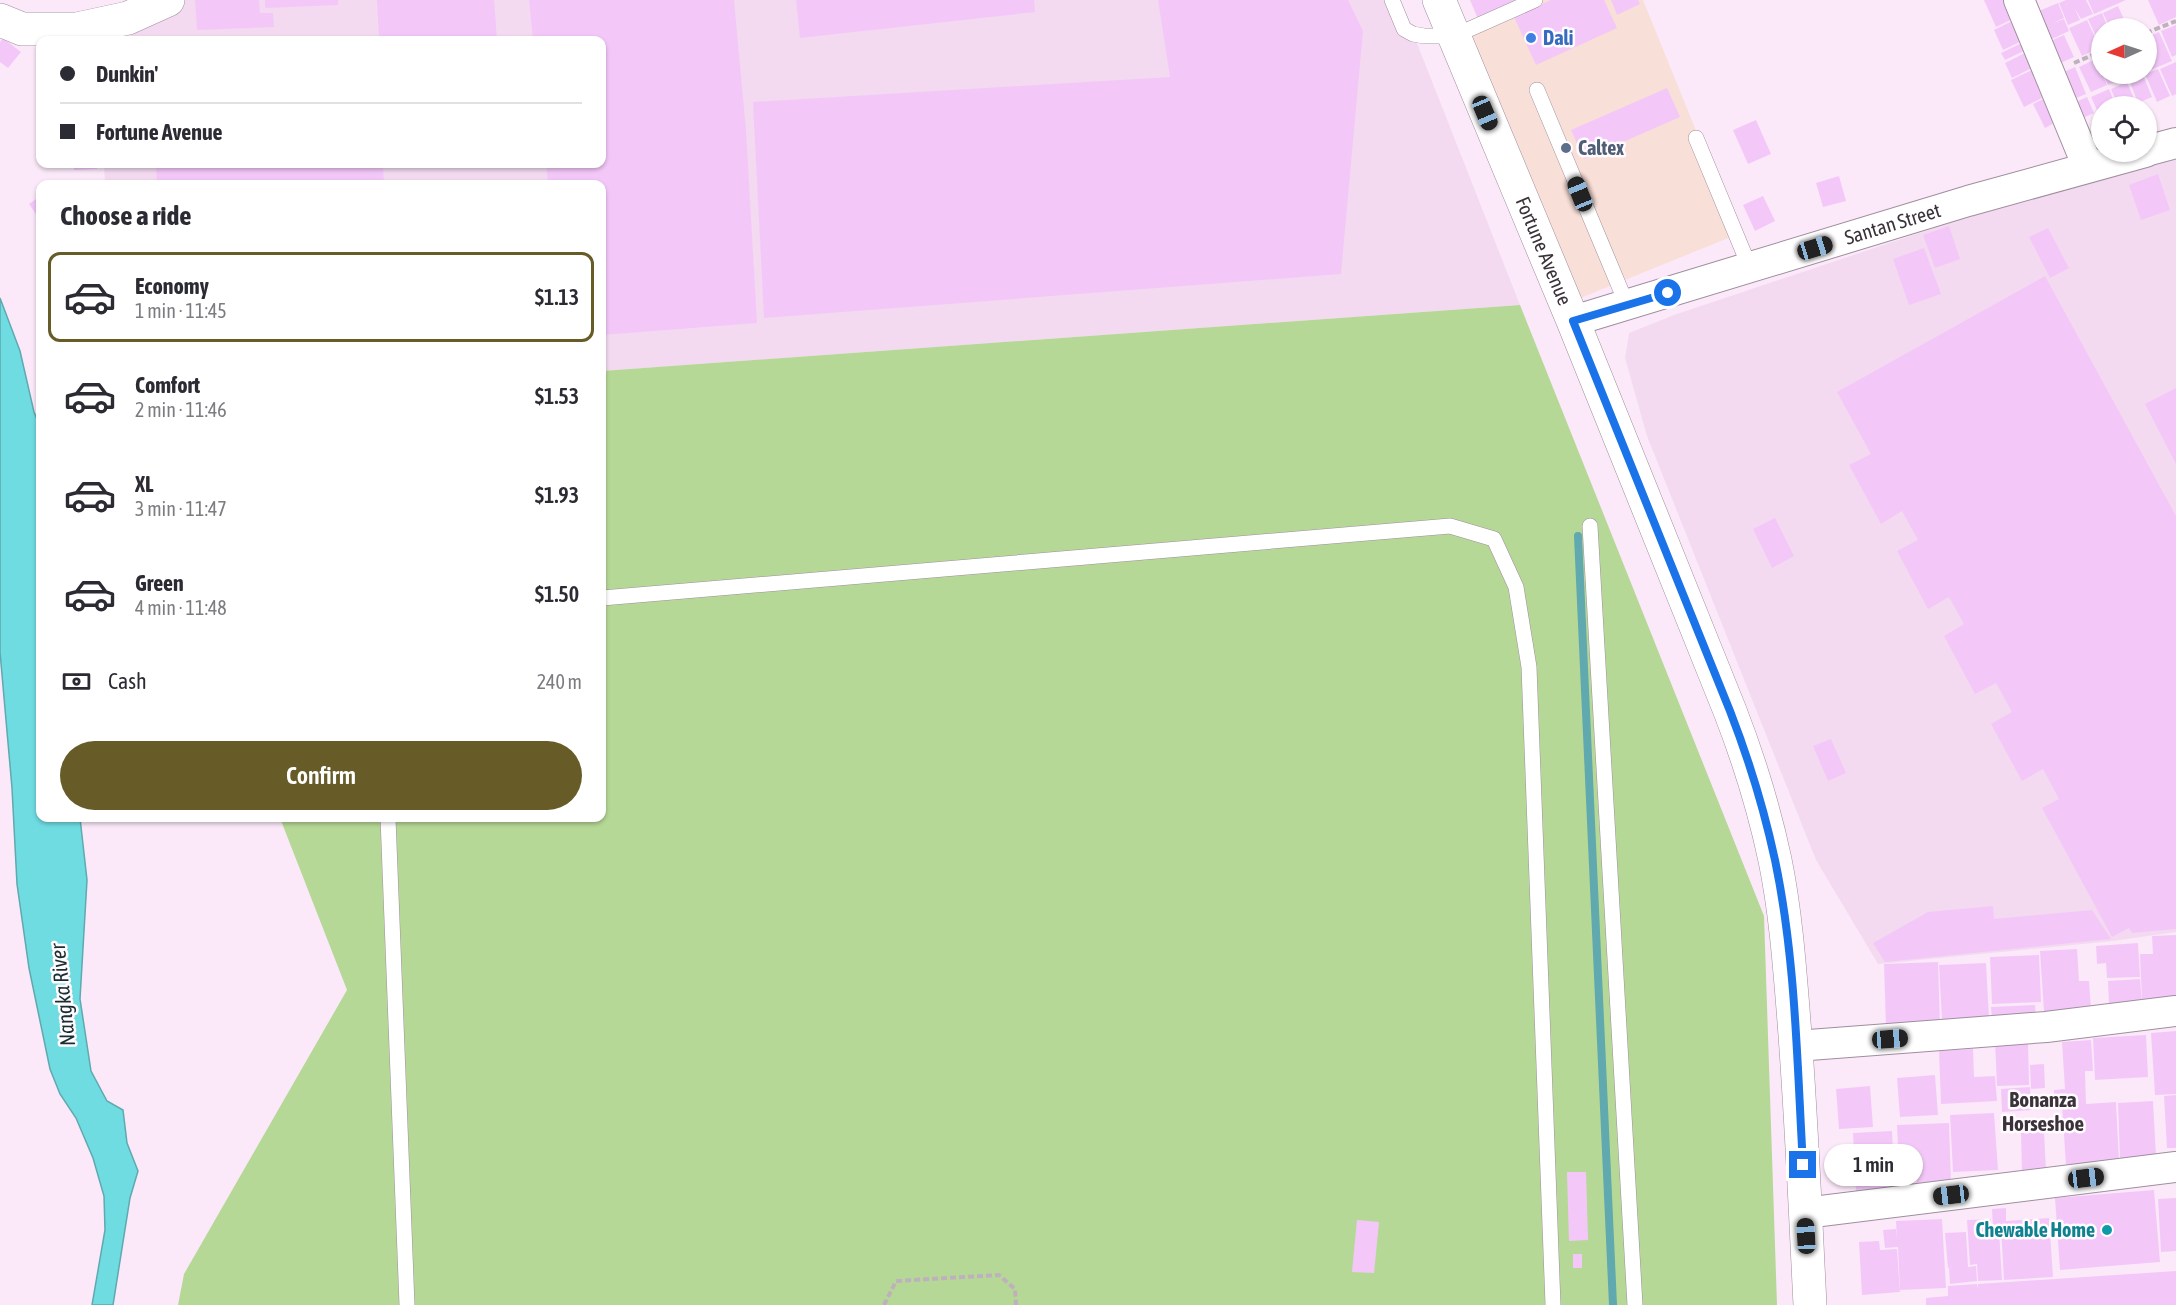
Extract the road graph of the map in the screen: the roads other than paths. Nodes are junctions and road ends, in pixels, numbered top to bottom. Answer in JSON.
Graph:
{"nodes":[{"id":1,"x":168,"y":0,"type":"edge"},
{"id":2,"x":1392,"y":0,"type":"edge"},
{"id":3,"x":1439,"y":0,"type":"edge"},
{"id":4,"x":1534,"y":0,"type":"edge"},
{"id":5,"x":2019,"y":0,"type":"edge"},
{"id":6,"x":0,"y":20,"type":"edge"},
{"id":7,"x":1454,"y":36,"type":"junction"},
{"id":8,"x":1537,"y":90,"type":"dead end"},
{"id":9,"x":1696,"y":138,"type":"dead end"},
{"id":10,"x":2176,"y":143,"type":"edge"},
{"id":11,"x":2157,"y":148,"type":"edge"},
{"id":12,"x":2106,"y":162,"type":"edge"},
{"id":13,"x":2088,"y":167,"type":"junction"},
{"id":14,"x":1750,"y":268,"type":"junction"},
{"id":15,"x":1626,"y":306,"type":"junction"},
{"id":16,"x":1573,"y":321,"type":"junction"},
{"id":17,"x":1590,"y":526,"type":"dead end"},
{"id":18,"x":606,"y":598,"type":"edge"},
{"id":19,"x":388,"y":822,"type":"edge"},
{"id":20,"x":2176,"y":1011,"type":"edge"},
{"id":21,"x":1796,"y":1046,"type":"junction"},
{"id":22,"x":2176,"y":1167,"type":"edge"},
{"id":23,"x":1805,"y":1213,"type":"junction"},
{"id":24,"x":407,"y":1305,"type":"edge"},
{"id":25,"x":1553,"y":1305,"type":"edge"},
{"id":26,"x":1635,"y":1305,"type":"edge"},
{"id":27,"x":1810,"y":1305,"type":"edge"}],
"edges":[{"from":1,"to":6,"type":"main road"},
{"from":2,"to":7,"type":"lane"},
{"from":3,"to":7,"type":"main road","name":"Fortune Avenue"},
{"from":4,"to":7,"type":"lane"},
{"from":5,"to":13,"type":"street"},
{"from":7,"to":16,"type":"main road","name":"Fortune Avenue"},
{"from":8,"to":15,"type":"lane"},
{"from":9,"to":14,"type":"lane"},
{"from":10,"to":11,"type":"street","name":"Santan Street"},
{"from":12,"to":13,"type":"street","name":"Santan Street"},
{"from":13,"to":14,"type":"street","name":"Santan Street"},
{"from":14,"to":15,"type":"street","name":"Santan Street"},
{"from":15,"to":16,"type":"street","name":"Santan Street"},
{"from":16,"to":21,"type":"main road","name":"Fortune Avenue"},
{"from":17,"to":26,"type":"lane"},
{"from":18,"to":25,"type":"lane"},
{"from":19,"to":24,"type":"lane"},
{"from":20,"to":21,"type":"street"},
{"from":21,"to":23,"type":"main road","name":"Fortune Avenue"},
{"from":22,"to":23,"type":"street"},
{"from":23,"to":27,"type":"main road","name":"Fortune Avenue"}]}
